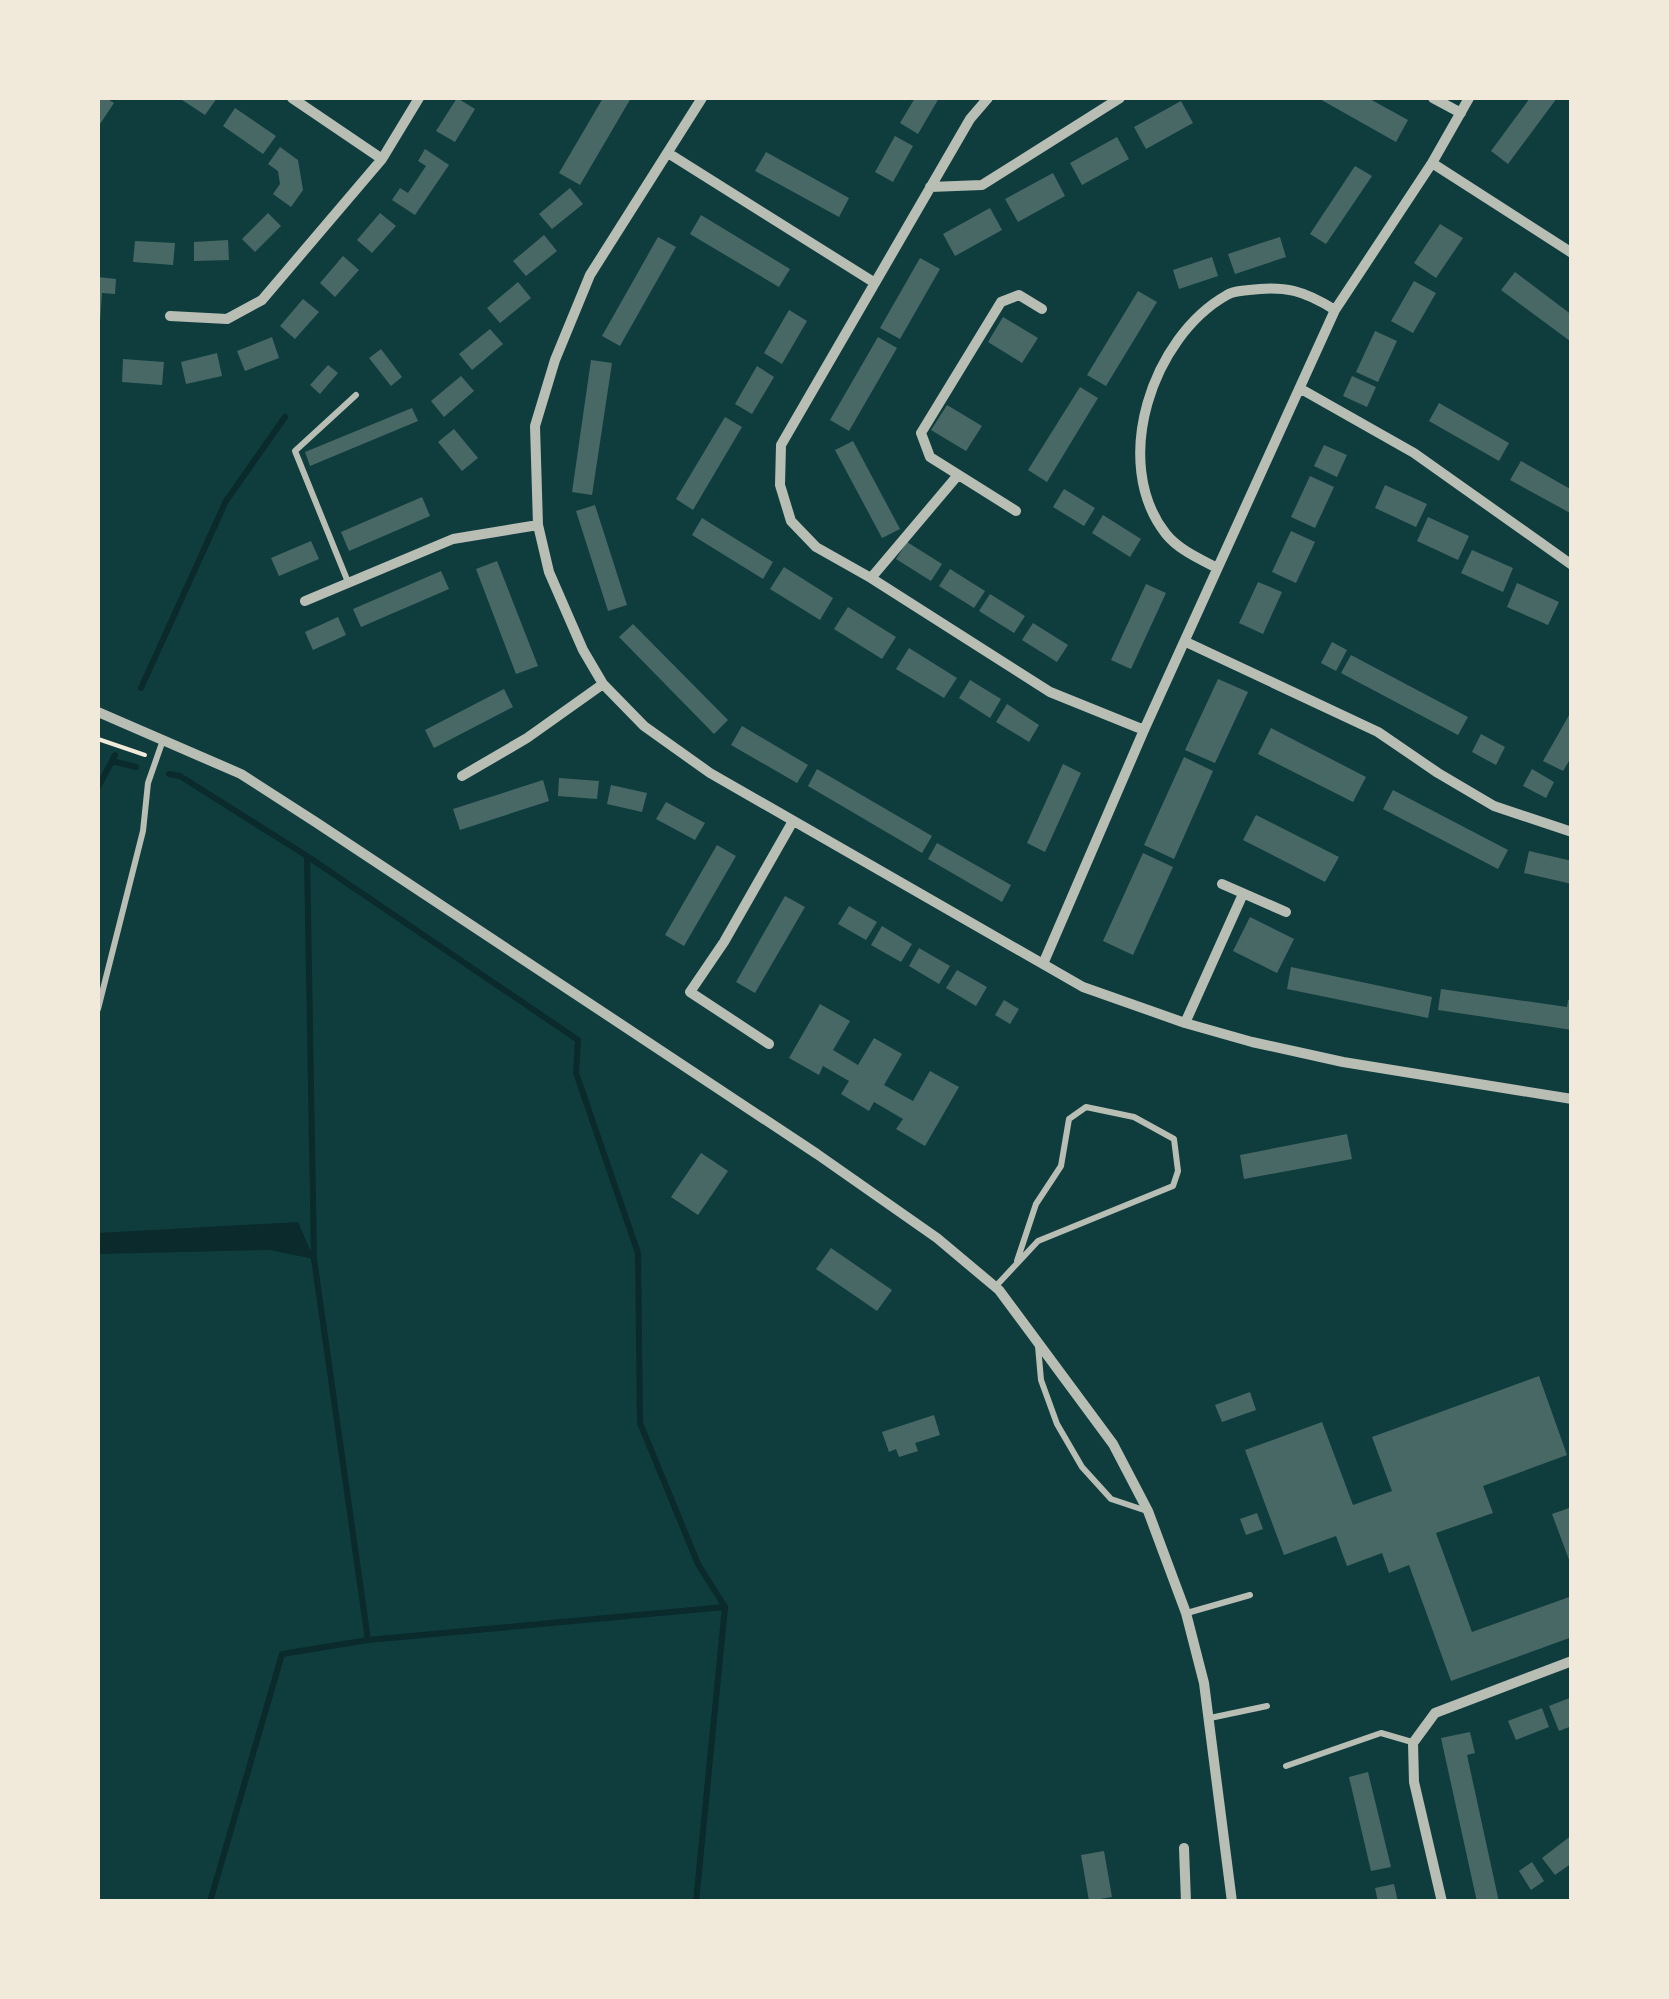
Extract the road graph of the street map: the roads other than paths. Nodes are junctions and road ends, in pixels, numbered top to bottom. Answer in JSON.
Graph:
{"nodes":[{"id":1,"x":292,"y":98,"type":"edge"},
{"id":2,"x":419,"y":98,"type":"edge"},
{"id":3,"x":702,"y":98,"type":"edge"},
{"id":4,"x":988,"y":98,"type":"edge"},
{"id":5,"x":1120,"y":98,"type":"edge"},
{"id":6,"x":1433,"y":98,"type":"edge"},
{"id":7,"x":1469,"y":98,"type":"edge"},
{"id":8,"x":1461,"y":112,"type":"junction"},
{"id":9,"x":668,"y":152,"type":"junction"},
{"id":10,"x":382,"y":159,"type":"junction"},
{"id":11,"x":1432,"y":163,"type":"junction"},
{"id":12,"x":930,"y":187,"type":"junction"},
{"id":13,"x":1572,"y":253,"type":"edge"},
{"id":14,"x":874,"y":283,"type":"junction"},
{"id":15,"x":1042,"y":309,"type":"dead end"},
{"id":16,"x":1335,"y":310,"type":"junction"},
{"id":17,"x":170,"y":316,"type":"dead end"},
{"id":18,"x":1301,"y":389,"type":"junction"},
{"id":19,"x":356,"y":396,"type":"dead end"},
{"id":20,"x":958,"y":475,"type":"junction"},
{"id":21,"x":1016,"y":511,"type":"dead end"},
{"id":22,"x":538,"y":525,"type":"junction"},
{"id":23,"x":1572,"y":566,"type":"edge"},
{"id":24,"x":1217,"y":568,"type":"junction"},
{"id":25,"x":870,"y":578,"type":"junction"},
{"id":26,"x":349,"y":583,"type":"junction"},
{"id":27,"x":305,"y":602,"type":"dead end"},
{"id":28,"x":1186,"y":642,"type":"junction"},
{"id":29,"x":603,"y":684,"type":"junction"},
{"id":30,"x":98,"y":712,"type":"edge"},
{"id":31,"x":1144,"y":730,"type":"junction"},
{"id":32,"x":160,"y":738,"type":"junction"},
{"id":33,"x":462,"y":776,"type":"dead end"},
{"id":34,"x":793,"y":821,"type":"junction"},
{"id":35,"x":1572,"y":832,"type":"edge"},
{"id":36,"x":1222,"y":884,"type":"dead end"},
{"id":37,"x":1243,"y":894,"type":"junction"},
{"id":38,"x":1286,"y":912,"type":"dead end"},
{"id":39,"x":1043,"y":964,"type":"junction"},
{"id":40,"x":98,"y":1009,"type":"edge"},
{"id":41,"x":1185,"y":1023,"type":"junction"},
{"id":42,"x":769,"y":1044,"type":"dead end"},
{"id":43,"x":1572,"y":1099,"type":"edge"},
{"id":44,"x":1018,"y":1261,"type":"junction"},
{"id":45,"x":995,"y":1287,"type":"junction"},
{"id":46,"x":1038,"y":1341,"type":"junction"},
{"id":47,"x":1148,"y":1511,"type":"junction"},
{"id":48,"x":1250,"y":1595,"type":"dead end"},
{"id":49,"x":1186,"y":1614,"type":"junction"},
{"id":50,"x":1572,"y":1660,"type":"edge"},
{"id":51,"x":1266,"y":1706,"type":"dead end"},
{"id":52,"x":1210,"y":1718,"type":"junction"},
{"id":53,"x":1414,"y":1742,"type":"junction"},
{"id":54,"x":1286,"y":1766,"type":"dead end"},
{"id":55,"x":1184,"y":1848,"type":"dead end"},
{"id":56,"x":1186,"y":1902,"type":"edge"},
{"id":57,"x":1232,"y":1902,"type":"edge"},
{"id":58,"x":1442,"y":1902,"type":"edge"}],
"edges":[{"from":1,"to":10,"type":"street"},
{"from":2,"to":10,"type":"street"},
{"from":3,"to":9,"type":"street"},
{"from":4,"to":12,"type":"street"},
{"from":5,"to":12,"type":"street"},
{"from":6,"to":8,"type":"street"},
{"from":7,"to":8,"type":"street"},
{"from":8,"to":11,"type":"street"},
{"from":9,"to":14,"type":"street"},
{"from":9,"to":22,"type":"street"},
{"from":10,"to":17,"type":"street"},
{"from":11,"to":13,"type":"street"},
{"from":11,"to":16,"type":"street"},
{"from":12,"to":14,"type":"street"},
{"from":14,"to":25,"type":"street"},
{"from":15,"to":20,"type":"street"},
{"from":16,"to":18,"type":"street"},
{"from":16,"to":24,"type":"street"},
{"from":18,"to":23,"type":"street"},
{"from":18,"to":24,"type":"street"},
{"from":19,"to":26,"type":"lane"},
{"from":20,"to":21,"type":"street"},
{"from":20,"to":25,"type":"street"},
{"from":22,"to":26,"type":"street"},
{"from":22,"to":29,"type":"street"},
{"from":24,"to":28,"type":"street"},
{"from":25,"to":31,"type":"street"},
{"from":26,"to":27,"type":"street"},
{"from":28,"to":31,"type":"street"},
{"from":28,"to":35,"type":"street"},
{"from":29,"to":33,"type":"street"},
{"from":29,"to":34,"type":"street"},
{"from":30,"to":32,"type":"street"},
{"from":31,"to":39,"type":"street"},
{"from":32,"to":40,"type":"lane"},
{"from":32,"to":45,"type":"street"},
{"from":34,"to":39,"type":"street"},
{"from":34,"to":42,"type":"street"},
{"from":36,"to":37,"type":"street"},
{"from":37,"to":38,"type":"street"},
{"from":37,"to":41,"type":"street"},
{"from":39,"to":41,"type":"street"},
{"from":41,"to":43,"type":"street"},
{"from":44,"to":44,"type":"lane"},
{"from":44,"to":45,"type":"lane"},
{"from":45,"to":46,"type":"street"},
{"from":46,"to":47,"type":"street"},
{"from":46,"to":47,"type":"lane"},
{"from":47,"to":49,"type":"street"},
{"from":48,"to":49,"type":"lane"},
{"from":49,"to":52,"type":"street"},
{"from":50,"to":53,"type":"street"},
{"from":51,"to":52,"type":"lane"},
{"from":52,"to":57,"type":"street"},
{"from":53,"to":54,"type":"lane"},
{"from":53,"to":58,"type":"street"},
{"from":55,"to":56,"type":"street"}]}
